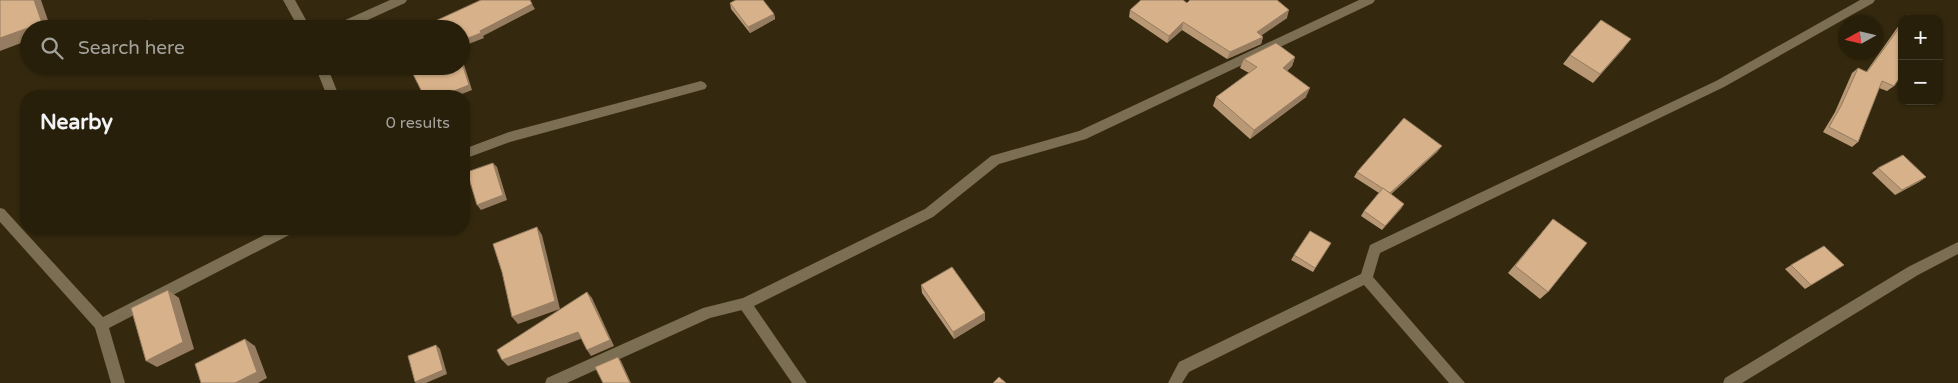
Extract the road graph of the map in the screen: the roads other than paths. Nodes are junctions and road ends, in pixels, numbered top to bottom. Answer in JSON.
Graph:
{"nodes":[{"id":1,"x":288,"y":0,"type":"edge"},
{"id":2,"x":401,"y":0,"type":"edge"},
{"id":3,"x":1369,"y":0,"type":"edge"},
{"id":4,"x":1869,"y":0,"type":"edge"},
{"id":5,"x":300,"y":20,"type":"edge"},
{"id":6,"x":356,"y":20,"type":"edge"},
{"id":7,"x":325,"y":75,"type":"edge"},
{"id":8,"x":702,"y":86,"type":"dead end"},
{"id":9,"x":331,"y":90,"type":"edge"},
{"id":10,"x":470,"y":152,"type":"edge"},
{"id":11,"x":0,"y":213,"type":"edge"},
{"id":12,"x":20,"y":235,"type":"edge"},
{"id":13,"x":20,"y":235,"type":"edge"},
{"id":14,"x":276,"y":235,"type":"edge"},
{"id":15,"x":1958,"y":248,"type":"edge"},
{"id":16,"x":1366,"y":278,"type":"junction"},
{"id":17,"x":745,"y":304,"type":"junction"},
{"id":18,"x":102,"y":324,"type":"junction"},
{"id":19,"x":118,"y":383,"type":"edge"},
{"id":20,"x":552,"y":383,"type":"edge"},
{"id":21,"x":800,"y":383,"type":"edge"},
{"id":22,"x":1175,"y":383,"type":"edge"},
{"id":23,"x":1458,"y":383,"type":"edge"},
{"id":24,"x":1730,"y":383,"type":"edge"}],
"edges":[{"from":1,"to":5,"type":"street"},
{"from":2,"to":6,"type":"street"},
{"from":3,"to":17,"type":"street"},
{"from":4,"to":16,"type":"street"},
{"from":7,"to":9,"type":"street"},
{"from":8,"to":10,"type":"street"},
{"from":11,"to":13,"type":"street"},
{"from":12,"to":18,"type":"street"},
{"from":14,"to":18,"type":"street"},
{"from":15,"to":24,"type":"street"},
{"from":16,"to":22,"type":"street"},
{"from":16,"to":23,"type":"street"},
{"from":17,"to":20,"type":"street"},
{"from":17,"to":21,"type":"street"},
{"from":18,"to":19,"type":"street"}]}
